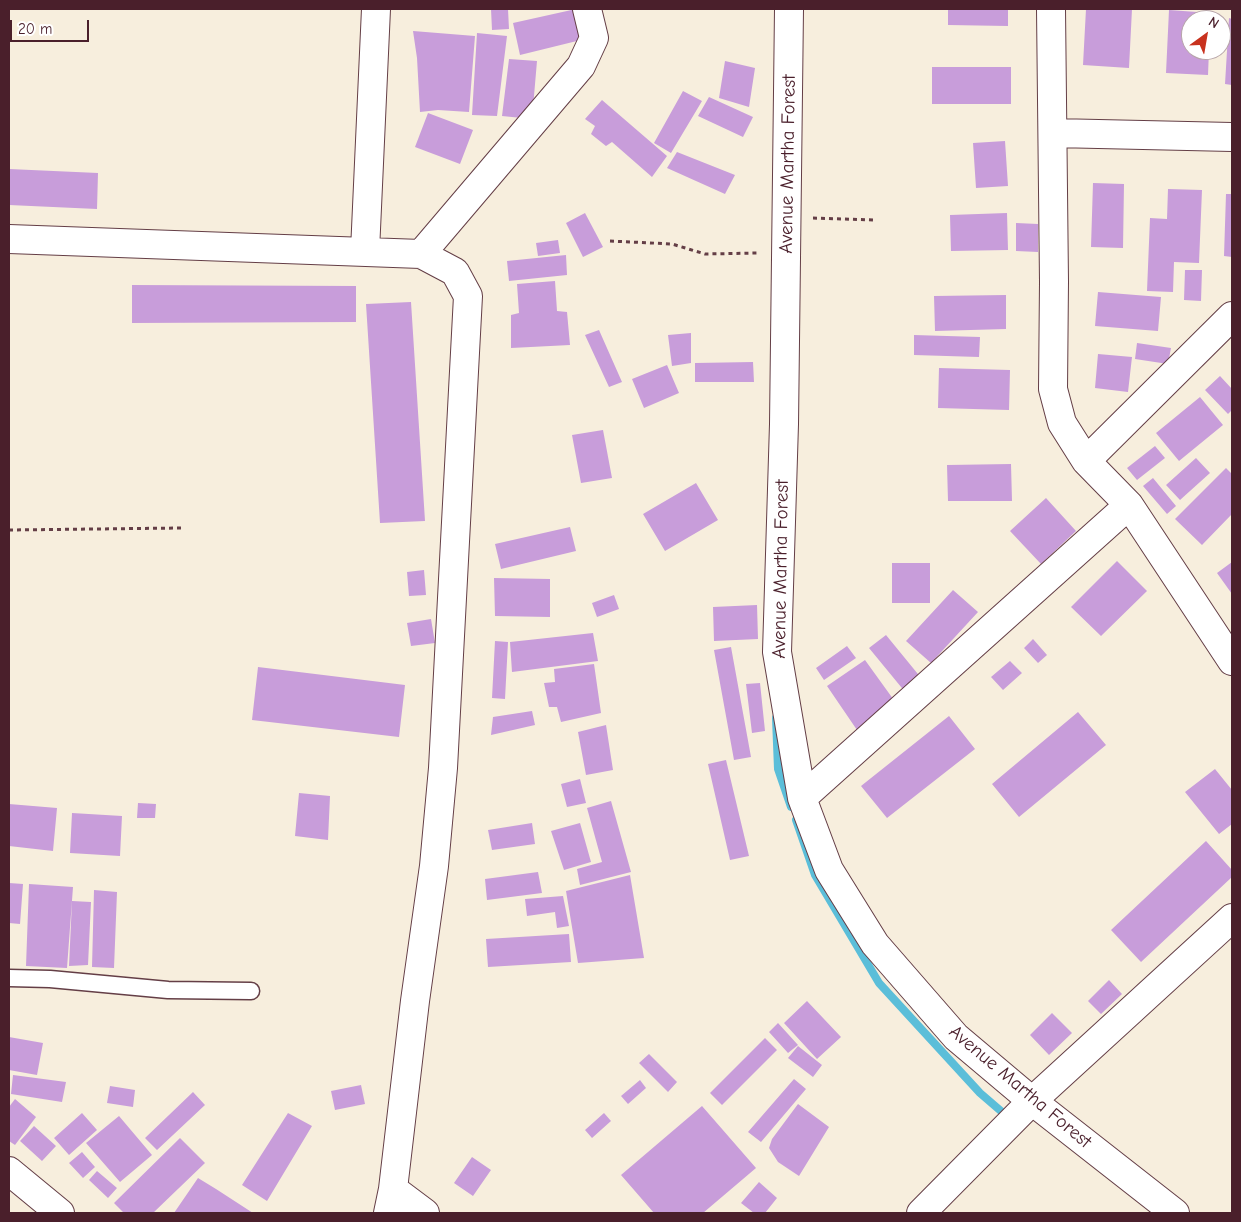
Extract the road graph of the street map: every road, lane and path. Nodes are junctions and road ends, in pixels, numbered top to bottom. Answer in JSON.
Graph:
{"nodes":[{"id":1,"x":376,"y":9,"type":"edge"},
{"id":2,"x":586,"y":9,"type":"edge"},
{"id":3,"x":789,"y":9,"type":"edge"},
{"id":4,"x":1051,"y":9,"type":"edge"},
{"id":5,"x":1054,"y":133,"type":"junction"},
{"id":6,"x":1232,"y":137,"type":"edge"},
{"id":7,"x":787,"y":217,"type":"junction"},
{"id":8,"x":873,"y":220,"type":"dead end"},
{"id":9,"x":9,"y":239,"type":"edge"},
{"id":10,"x":610,"y":242,"type":"dead end"},
{"id":11,"x":365,"y":251,"type":"junction"},
{"id":12,"x":754,"y":252,"type":"dead end"},
{"id":13,"x":422,"y":254,"type":"junction"},
{"id":14,"x":1232,"y":316,"type":"edge"},
{"id":15,"x":1086,"y":461,"type":"junction"},
{"id":16,"x":1129,"y":504,"type":"junction"},
{"id":17,"x":182,"y":528,"type":"dead end"},
{"id":18,"x":9,"y":530,"type":"edge"},
{"id":19,"x":1232,"y":661,"type":"edge"},
{"id":20,"x":802,"y":798,"type":"junction"},
{"id":21,"x":1232,"y":918,"type":"edge"},
{"id":22,"x":9,"y":978,"type":"edge"},
{"id":23,"x":251,"y":991,"type":"dead end"},
{"id":24,"x":1032,"y":1101,"type":"junction"},
{"id":25,"x":9,"y":1171,"type":"edge"},
{"id":26,"x":391,"y":1201,"type":"edge"},
{"id":27,"x":60,"y":1213,"type":"edge"},
{"id":28,"x":425,"y":1213,"type":"edge"},
{"id":29,"x":920,"y":1213,"type":"edge"},
{"id":30,"x":1175,"y":1213,"type":"edge"}],
"edges":[{"from":1,"to":11,"type":"street"},
{"from":2,"to":13,"type":"street"},
{"from":3,"to":7,"type":"street","name":"Avenue Martha Forest"},
{"from":4,"to":5,"type":"street"},
{"from":5,"to":6,"type":"street"},
{"from":5,"to":15,"type":"street"},
{"from":7,"to":8,"type":"path"},
{"from":7,"to":20,"type":"street","name":"Avenue Martha Forest"},
{"from":9,"to":11,"type":"street"},
{"from":10,"to":12,"type":"path"},
{"from":11,"to":13,"type":"street"},
{"from":13,"to":26,"type":"street"},
{"from":14,"to":15,"type":"street"},
{"from":15,"to":16,"type":"street"},
{"from":16,"to":19,"type":"street"},
{"from":16,"to":20,"type":"street"},
{"from":17,"to":18,"type":"path"},
{"from":20,"to":24,"type":"street","name":"Avenue Martha Forest"},
{"from":21,"to":24,"type":"street"},
{"from":22,"to":23,"type":"lane"},
{"from":24,"to":29,"type":"street"},
{"from":24,"to":30,"type":"street","name":"Avenue Martha Forest"},
{"from":25,"to":27,"type":"street"},
{"from":26,"to":28,"type":"street"}]}
